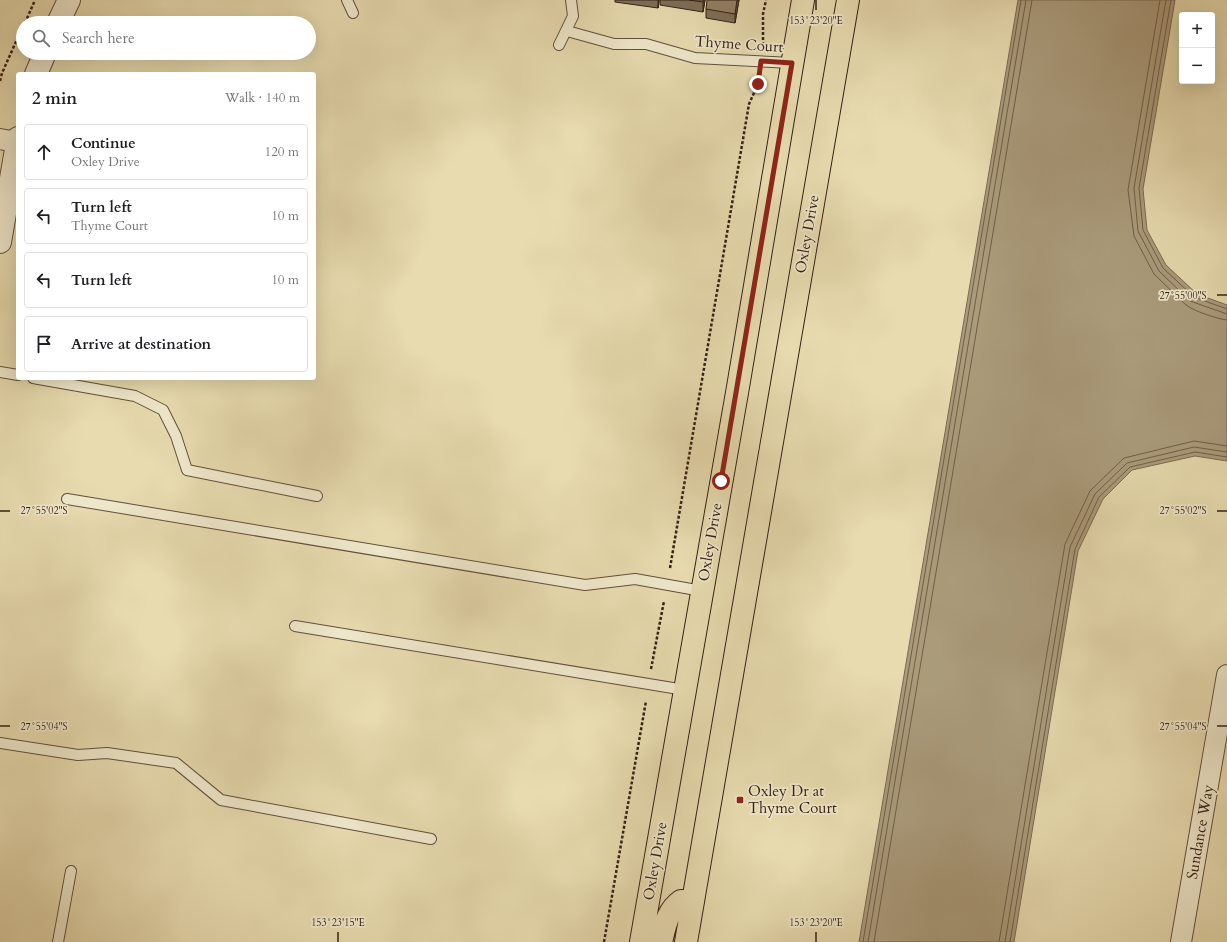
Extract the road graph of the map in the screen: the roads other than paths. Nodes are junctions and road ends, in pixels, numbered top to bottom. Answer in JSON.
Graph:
{"nodes":[{"id":1,"x":69,"y":0,"type":"edge"},
{"id":2,"x":347,"y":0,"type":"edge"},
{"id":3,"x":571,"y":0,"type":"edge"},
{"id":4,"x":803,"y":0,"type":"edge"},
{"id":5,"x":848,"y":0,"type":"edge"},
{"id":6,"x":353,"y":12,"type":"dead end"},
{"id":7,"x":61,"y":16,"type":"edge"},
{"id":8,"x":567,"y":31,"type":"junction"},
{"id":9,"x":559,"y":46,"type":"dead end"},
{"id":10,"x":42,"y":60,"type":"edge"},
{"id":11,"x":792,"y":63,"type":"junction"},
{"id":12,"x":37,"y":72,"type":"edge"},
{"id":13,"x":12,"y":140,"type":"edge"},
{"id":14,"x":6,"y":174,"type":"edge"},
{"id":15,"x":0,"y":242,"type":"edge"},
{"id":16,"x":0,"y":372,"type":"edge"},
{"id":17,"x":16,"y":375,"type":"edge"},
{"id":18,"x":44,"y":380,"type":"edge"},
{"id":19,"x":317,"y":496,"type":"dead end"},
{"id":20,"x":67,"y":499,"type":"dead end"},
{"id":21,"x":702,"y":591,"type":"junction"},
{"id":22,"x":295,"y":626,"type":"dead end"},
{"id":23,"x":1227,"y":675,"type":"edge"},
{"id":24,"x":685,"y":690,"type":"junction"},
{"id":25,"x":0,"y":743,"type":"edge"},
{"id":26,"x":431,"y":840,"type":"dead end"},
{"id":27,"x":71,"y":871,"type":"dead end"},
{"id":28,"x":693,"y":902,"type":"junction"},
{"id":29,"x":58,"y":942,"type":"edge"},
{"id":30,"x":641,"y":942,"type":"edge"},
{"id":31,"x":661,"y":942,"type":"edge"},
{"id":32,"x":686,"y":942,"type":"edge"},
{"id":33,"x":1181,"y":942,"type":"edge"}],
"edges":[{"from":1,"to":7,"type":"street"},
{"from":2,"to":6,"type":"lane"},
{"from":3,"to":8,"type":"lane"},
{"from":4,"to":11,"type":"main road","name":"Oxley Drive"},
{"from":5,"to":28,"type":"main road","name":"Oxley Drive"},
{"from":8,"to":9,"type":"lane"},
{"from":8,"to":11,"type":"lane","name":"Thyme Court"},
{"from":10,"to":12,"type":"street"},
{"from":11,"to":21,"type":"main road","name":"Oxley Drive"},
{"from":13,"to":14,"type":"street"},
{"from":14,"to":15,"type":"street"},
{"from":16,"to":17,"type":"lane"},
{"from":18,"to":19,"type":"lane"},
{"from":20,"to":21,"type":"lane"},
{"from":21,"to":24,"type":"main road","name":"Oxley Drive"},
{"from":22,"to":24,"type":"lane"},
{"from":23,"to":33,"type":"street","name":"Sundance Way"},
{"from":24,"to":30,"type":"main road","name":"Oxley Drive"},
{"from":25,"to":26,"type":"lane"},
{"from":27,"to":29,"type":"lane"},
{"from":28,"to":31,"type":"main road"},
{"from":28,"to":32,"type":"main road","name":"Oxley Drive"}]}
